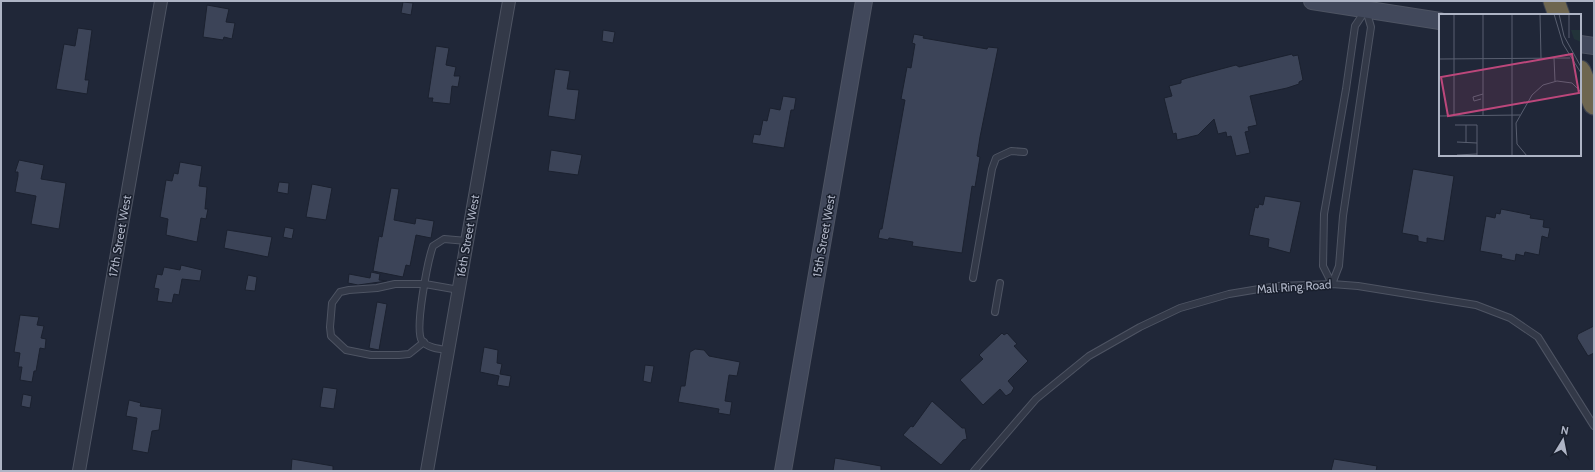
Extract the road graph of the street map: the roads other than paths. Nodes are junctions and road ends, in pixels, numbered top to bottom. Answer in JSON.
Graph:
{"nodes":[{"id":1,"x":161,"y":1,"type":"edge"},
{"id":2,"x":509,"y":1,"type":"edge"},
{"id":3,"x":864,"y":1,"type":"edge"},
{"id":4,"x":1312,"y":1,"type":"edge"},
{"id":5,"x":1554,"y":1,"type":"edge"},
{"id":6,"x":1366,"y":9,"type":"junction"},
{"id":7,"x":1559,"y":14,"type":"edge"},
{"id":8,"x":1439,"y":21,"type":"edge"},
{"id":9,"x":1581,"y":44,"type":"edge"},
{"id":10,"x":1594,"y":46,"type":"edge"},
{"id":11,"x":1581,"y":73,"type":"edge"},
{"id":12,"x":1594,"y":104,"type":"edge"},
{"id":13,"x":1024,"y":152,"type":"dead end"},
{"id":14,"x":467,"y":241,"type":"junction"},
{"id":15,"x":973,"y":278,"type":"dead end"},
{"id":16,"x":1000,"y":283,"type":"dead end"},
{"id":17,"x":425,"y":284,"type":"junction"},
{"id":18,"x":1332,"y":284,"type":"junction"},
{"id":19,"x":459,"y":290,"type":"junction"},
{"id":20,"x":995,"y":312,"type":"dead end"},
{"id":21,"x":424,"y":342,"type":"junction"},
{"id":22,"x":448,"y":350,"type":"junction"},
{"id":23,"x":1594,"y":426,"type":"edge"},
{"id":24,"x":79,"y":471,"type":"edge"},
{"id":25,"x":427,"y":471,"type":"edge"},
{"id":26,"x":783,"y":471,"type":"edge"},
{"id":27,"x":974,"y":471,"type":"edge"}],
"edges":[{"from":1,"to":24,"type":"street","name":"17th Street West"},
{"from":2,"to":14,"type":"street","name":"16th Street West"},
{"from":3,"to":26,"type":"street","name":"15th Street West"},
{"from":4,"to":6,"type":"street"},
{"from":5,"to":7,"type":"highway"},
{"from":6,"to":8,"type":"street"},
{"from":6,"to":18,"type":"lane"},
{"from":6,"to":18,"type":"lane"},
{"from":9,"to":10,"type":"street"},
{"from":11,"to":12,"type":"highway"},
{"from":13,"to":15,"type":"lane"},
{"from":14,"to":17,"type":"lane"},
{"from":14,"to":19,"type":"street","name":"16th Street West"},
{"from":16,"to":20,"type":"lane"},
{"from":17,"to":19,"type":"lane"},
{"from":17,"to":21,"type":"lane"},
{"from":17,"to":21,"type":"lane"},
{"from":18,"to":23,"type":"lane","name":"Mall Ring Road"},
{"from":18,"to":27,"type":"lane","name":"Mall Ring Road"},
{"from":19,"to":22,"type":"street","name":"16th Street West"},
{"from":21,"to":22,"type":"lane"},
{"from":22,"to":25,"type":"street","name":"16th Street West"}]}
